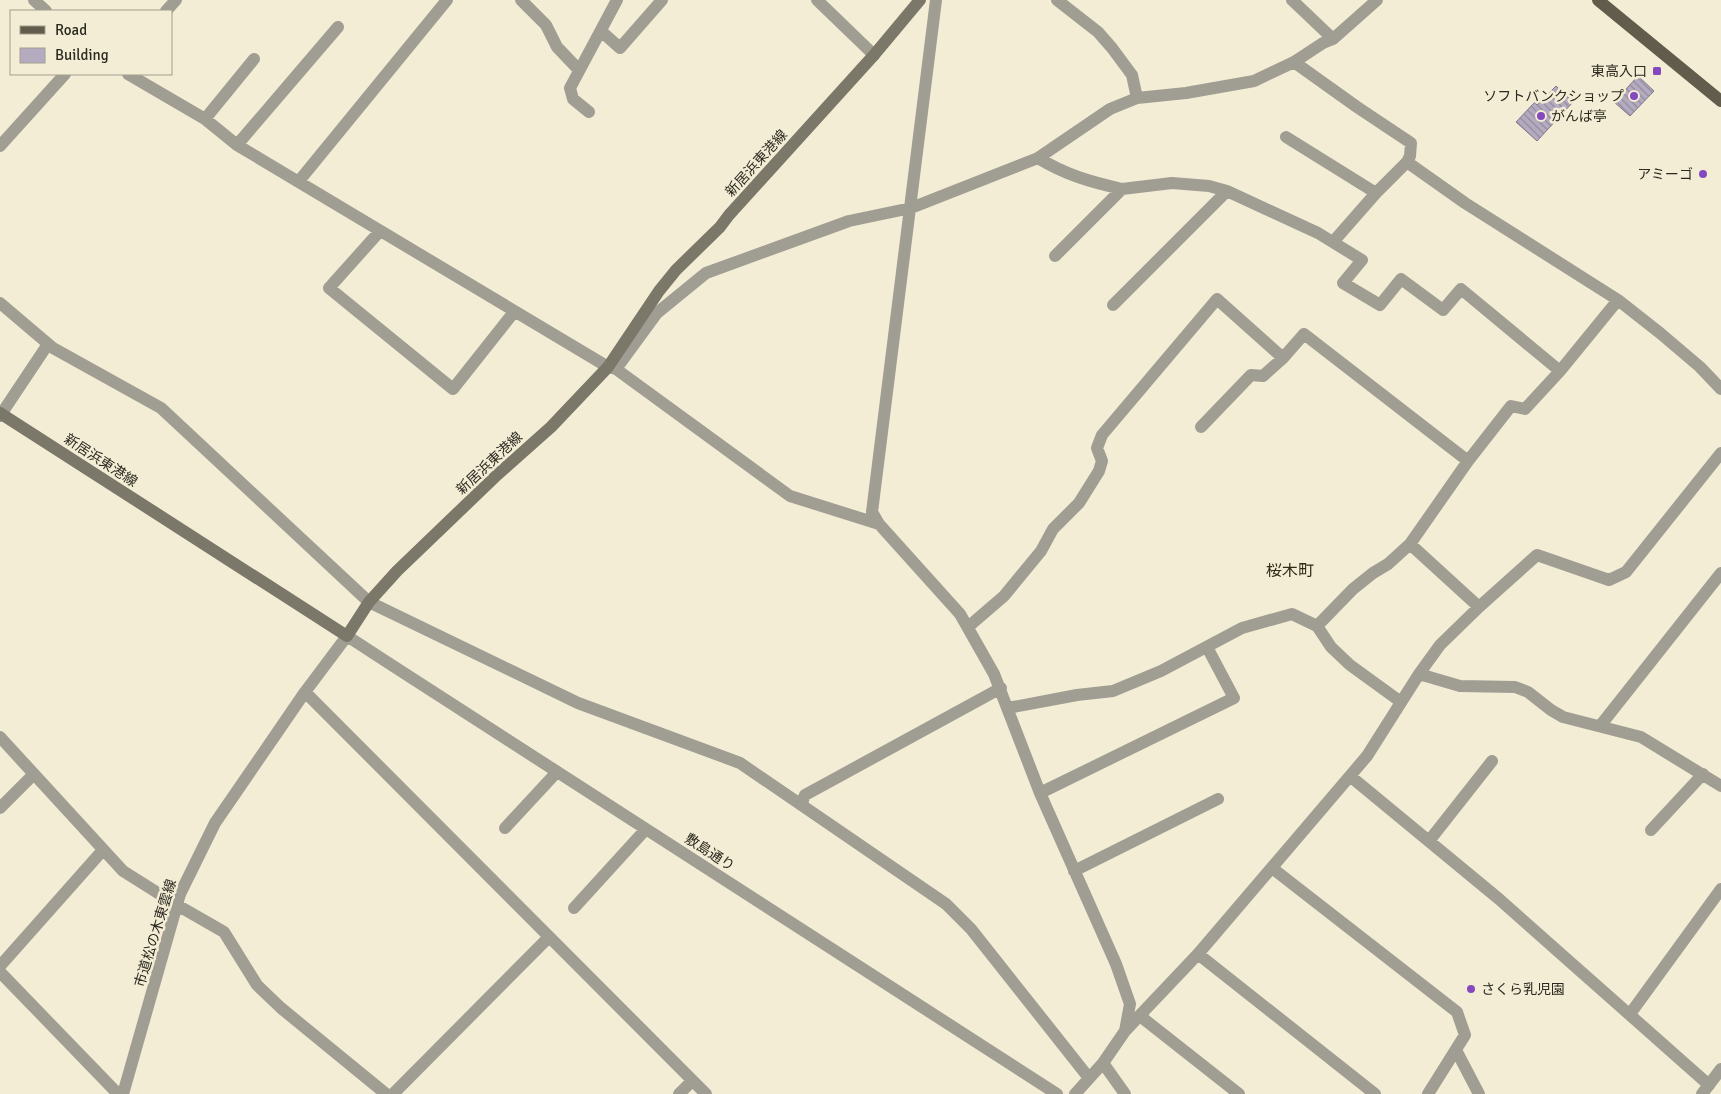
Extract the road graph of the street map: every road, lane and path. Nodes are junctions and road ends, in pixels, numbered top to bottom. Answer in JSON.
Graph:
{"nodes":[{"id":1,"x":34,"y":0,"type":"edge"},
{"id":2,"x":176,"y":0,"type":"edge"},
{"id":3,"x":446,"y":0,"type":"edge"},
{"id":4,"x":521,"y":0,"type":"edge"},
{"id":5,"x":617,"y":0,"type":"edge"},
{"id":6,"x":662,"y":0,"type":"edge"},
{"id":7,"x":817,"y":0,"type":"edge"},
{"id":8,"x":920,"y":0,"type":"edge"},
{"id":9,"x":936,"y":0,"type":"edge"},
{"id":10,"x":1057,"y":0,"type":"edge"},
{"id":11,"x":1292,"y":0,"type":"edge"},
{"id":12,"x":1377,"y":0,"type":"edge"},
{"id":13,"x":1598,"y":0,"type":"edge"},
{"id":14,"x":45,"y":10,"type":"edge"},
{"id":15,"x":167,"y":10,"type":"edge"},
{"id":16,"x":338,"y":26,"type":"dead end"},
{"id":17,"x":601,"y":31,"type":"junction"},
{"id":18,"x":1333,"y":39,"type":"junction"},
{"id":19,"x":874,"y":55,"type":"junction"},
{"id":20,"x":254,"y":59,"type":"dead end"},
{"id":21,"x":1294,"y":62,"type":"junction"},
{"id":22,"x":579,"y":70,"type":"junction"},
{"id":23,"x":64,"y":75,"type":"edge"},
{"id":24,"x":130,"y":75,"type":"edge"},
{"id":25,"x":1137,"y":98,"type":"junction"},
{"id":26,"x":1721,"y":101,"type":"edge"},
{"id":27,"x":589,"y":112,"type":"dead end"},
{"id":28,"x":205,"y":119,"type":"junction"},
{"id":29,"x":1286,"y":137,"type":"dead end"},
{"id":30,"x":237,"y":145,"type":"junction"},
{"id":31,"x":0,"y":146,"type":"edge"},
{"id":32,"x":1038,"y":158,"type":"junction"},
{"id":33,"x":1407,"y":162,"type":"junction"},
{"id":34,"x":299,"y":181,"type":"junction"},
{"id":35,"x":1122,"y":189,"type":"junction"},
{"id":36,"x":1227,"y":191,"type":"junction"},
{"id":37,"x":1376,"y":193,"type":"junction"},
{"id":38,"x":911,"y":208,"type":"junction"},
{"id":39,"x":380,"y":231,"type":"junction"},
{"id":40,"x":1332,"y":242,"type":"junction"},
{"id":41,"x":1055,"y":256,"type":"dead end"},
{"id":42,"x":1618,"y":300,"type":"junction"},
{"id":43,"x":0,"y":303,"type":"edge"},
{"id":44,"x":1113,"y":306,"type":"dead end"},
{"id":45,"x":514,"y":312,"type":"junction"},
{"id":46,"x":48,"y":344,"type":"junction"},
{"id":47,"x":1283,"y":358,"type":"junction"},
{"id":48,"x":612,"y":368,"type":"junction"},
{"id":49,"x":1560,"y":371,"type":"junction"},
{"id":50,"x":1721,"y":389,"type":"edge"},
{"id":51,"x":1,"y":414,"type":"edge"},
{"id":52,"x":1201,"y":428,"type":"dead end"},
{"id":53,"x":1721,"y":453,"type":"edge"},
{"id":54,"x":1468,"y":461,"type":"junction"},
{"id":55,"x":879,"y":524,"type":"junction"},
{"id":56,"x":1410,"y":544,"type":"junction"},
{"id":57,"x":1721,"y":573,"type":"edge"},
{"id":58,"x":369,"y":602,"type":"junction"},
{"id":59,"x":1479,"y":607,"type":"junction"},
{"id":60,"x":1317,"y":626,"type":"junction"},
{"id":61,"x":968,"y":627,"type":"junction"},
{"id":62,"x":347,"y":636,"type":"junction"},
{"id":63,"x":1207,"y":647,"type":"junction"},
{"id":64,"x":1419,"y":674,"type":"junction"},
{"id":65,"x":1001,"y":688,"type":"junction"},
{"id":66,"x":305,"y":692,"type":"junction"},
{"id":67,"x":1401,"y":702,"type":"junction"},
{"id":68,"x":1008,"y":708,"type":"junction"},
{"id":69,"x":1600,"y":726,"type":"junction"},
{"id":70,"x":0,"y":737,"type":"edge"},
{"id":71,"x":1492,"y":761,"type":"dead end"},
{"id":72,"x":556,"y":773,"type":"junction"},
{"id":73,"x":34,"y":774,"type":"junction"},
{"id":74,"x":1703,"y":774,"type":"junction"},
{"id":75,"x":1350,"y":776,"type":"junction"},
{"id":76,"x":1721,"y":786,"type":"edge"},
{"id":77,"x":1040,"y":793,"type":"junction"},
{"id":78,"x":1218,"y":799,"type":"dead end"},
{"id":79,"x":801,"y":805,"type":"junction"},
{"id":80,"x":0,"y":808,"type":"edge"},
{"id":81,"x":505,"y":828,"type":"dead end"},
{"id":82,"x":646,"y":829,"type":"junction"},
{"id":83,"x":1651,"y":830,"type":"dead end"},
{"id":84,"x":1429,"y":842,"type":"junction"},
{"id":85,"x":103,"y":850,"type":"junction"},
{"id":86,"x":1272,"y":868,"type":"junction"},
{"id":87,"x":1074,"y":871,"type":"junction"},
{"id":88,"x":1721,"y":889,"type":"edge"},
{"id":89,"x":177,"y":906,"type":"junction"},
{"id":90,"x":574,"y":908,"type":"dead end"},
{"id":91,"x":549,"y":937,"type":"junction"},
{"id":92,"x":1198,"y":954,"type":"junction"},
{"id":93,"x":0,"y":966,"type":"edge"},
{"id":94,"x":0,"y":972,"type":"edge"},
{"id":95,"x":1630,"y":1014,"type":"junction"},
{"id":96,"x":1140,"y":1016,"type":"junction"},
{"id":97,"x":1125,"y":1031,"type":"junction"},
{"id":98,"x":1456,"y":1050,"type":"junction"},
{"id":99,"x":1103,"y":1063,"type":"junction"},
{"id":100,"x":1721,"y":1069,"type":"edge"},
{"id":101,"x":1089,"y":1078,"type":"junction"},
{"id":102,"x":692,"y":1081,"type":"junction"},
{"id":103,"x":1706,"y":1090,"type":"edge"},
{"id":104,"x":118,"y":1094,"type":"edge"},
{"id":105,"x":123,"y":1094,"type":"edge"},
{"id":106,"x":386,"y":1094,"type":"edge"},
{"id":107,"x":393,"y":1094,"type":"edge"},
{"id":108,"x":680,"y":1094,"type":"edge"},
{"id":109,"x":706,"y":1094,"type":"edge"},
{"id":110,"x":1057,"y":1094,"type":"edge"},
{"id":111,"x":1075,"y":1094,"type":"edge"},
{"id":112,"x":1126,"y":1094,"type":"edge"},
{"id":113,"x":1239,"y":1094,"type":"edge"},
{"id":114,"x":1375,"y":1094,"type":"edge"},
{"id":115,"x":1428,"y":1094,"type":"edge"},
{"id":116,"x":1480,"y":1094,"type":"edge"}],
"edges":[{"from":1,"to":14,"type":"street"},
{"from":2,"to":15,"type":"street"},
{"from":3,"to":34,"type":"street"},
{"from":4,"to":22,"type":"street"},
{"from":5,"to":17,"type":"street"},
{"from":6,"to":17,"type":"street"},
{"from":7,"to":19,"type":"street"},
{"from":8,"to":19,"type":"main road","name":"新居浜東港線"},
{"from":9,"to":38,"type":"street"},
{"from":10,"to":25,"type":"street"},
{"from":11,"to":18,"type":"street"},
{"from":12,"to":18,"type":"street"},
{"from":13,"to":26,"type":"main road"},
{"from":16,"to":30,"type":"street"},
{"from":17,"to":22,"type":"street"},
{"from":18,"to":21,"type":"street"},
{"from":19,"to":48,"type":"main road","name":"新居浜東港線"},
{"from":20,"to":28,"type":"street"},
{"from":21,"to":25,"type":"street"},
{"from":21,"to":33,"type":"street"},
{"from":22,"to":27,"type":"street"},
{"from":23,"to":31,"type":"street"},
{"from":24,"to":28,"type":"street"},
{"from":25,"to":32,"type":"street"},
{"from":28,"to":30,"type":"street"},
{"from":29,"to":37,"type":"street"},
{"from":30,"to":34,"type":"street"},
{"from":32,"to":35,"type":"street"},
{"from":32,"to":38,"type":"street"},
{"from":33,"to":37,"type":"street"},
{"from":33,"to":42,"type":"street"},
{"from":34,"to":39,"type":"street"},
{"from":35,"to":36,"type":"street"},
{"from":35,"to":41,"type":"street"},
{"from":36,"to":40,"type":"street"},
{"from":36,"to":44,"type":"street"},
{"from":37,"to":40,"type":"street"},
{"from":38,"to":48,"type":"street"},
{"from":38,"to":55,"type":"street"},
{"from":39,"to":45,"type":"street"},
{"from":39,"to":45,"type":"street"},
{"from":40,"to":49,"type":"street"},
{"from":42,"to":49,"type":"street"},
{"from":42,"to":50,"type":"street"},
{"from":43,"to":46,"type":"street"},
{"from":45,"to":48,"type":"street"},
{"from":46,"to":51,"type":"street"},
{"from":46,"to":58,"type":"street"},
{"from":47,"to":52,"type":"street"},
{"from":47,"to":54,"type":"street"},
{"from":47,"to":61,"type":"street"},
{"from":48,"to":55,"type":"street"},
{"from":48,"to":58,"type":"main road","name":"新居浜東港線"},
{"from":49,"to":54,"type":"street"},
{"from":51,"to":62,"type":"main road","name":"新居浜東港線"},
{"from":53,"to":59,"type":"street"},
{"from":54,"to":56,"type":"street"},
{"from":55,"to":61,"type":"street"},
{"from":56,"to":59,"type":"street"},
{"from":56,"to":60,"type":"street"},
{"from":57,"to":69,"type":"street"},
{"from":58,"to":62,"type":"main road","name":"新居浜東港線"},
{"from":58,"to":79,"type":"street"},
{"from":59,"to":64,"type":"street"},
{"from":60,"to":63,"type":"street"},
{"from":60,"to":67,"type":"street"},
{"from":61,"to":65,"type":"street"},
{"from":62,"to":66,"type":"street","name":"市道松の木東雲線"},
{"from":62,"to":72,"type":"street","name":"敷島通り"},
{"from":63,"to":68,"type":"street"},
{"from":63,"to":77,"type":"street"},
{"from":64,"to":67,"type":"street"},
{"from":64,"to":69,"type":"street"},
{"from":65,"to":68,"type":"street"},
{"from":65,"to":79,"type":"street"},
{"from":66,"to":89,"type":"street","name":"市道松の木東雲線"},
{"from":66,"to":91,"type":"street"},
{"from":67,"to":75,"type":"street"},
{"from":68,"to":77,"type":"street"},
{"from":69,"to":74,"type":"street"},
{"from":70,"to":73,"type":"street"},
{"from":71,"to":84,"type":"street"},
{"from":72,"to":81,"type":"street"},
{"from":72,"to":82,"type":"street","name":"敷島通り"},
{"from":73,"to":80,"type":"street"},
{"from":73,"to":85,"type":"street"},
{"from":74,"to":76,"type":"street"},
{"from":74,"to":83,"type":"street"},
{"from":75,"to":84,"type":"street"},
{"from":75,"to":86,"type":"street"},
{"from":77,"to":87,"type":"street"},
{"from":78,"to":87,"type":"street"},
{"from":79,"to":101,"type":"street"},
{"from":82,"to":90,"type":"street"},
{"from":82,"to":110,"type":"street","name":"敷島通り"},
{"from":84,"to":95,"type":"street"},
{"from":85,"to":89,"type":"street"},
{"from":85,"to":93,"type":"street"},
{"from":86,"to":92,"type":"street"},
{"from":86,"to":98,"type":"street"},
{"from":87,"to":97,"type":"street"},
{"from":88,"to":95,"type":"street"},
{"from":89,"to":105,"type":"street","name":"市道松の木東雲線"},
{"from":89,"to":106,"type":"street"},
{"from":91,"to":102,"type":"street"},
{"from":91,"to":107,"type":"street"},
{"from":92,"to":96,"type":"street"},
{"from":92,"to":114,"type":"street"},
{"from":94,"to":104,"type":"street"},
{"from":95,"to":103,"type":"street"},
{"from":96,"to":97,"type":"street"},
{"from":96,"to":113,"type":"street"},
{"from":97,"to":99,"type":"street"},
{"from":98,"to":115,"type":"street"},
{"from":98,"to":116,"type":"street"},
{"from":99,"to":101,"type":"street"},
{"from":99,"to":112,"type":"street"},
{"from":100,"to":103,"type":"street"},
{"from":101,"to":111,"type":"street"},
{"from":102,"to":108,"type":"street"},
{"from":102,"to":109,"type":"street"}]}
